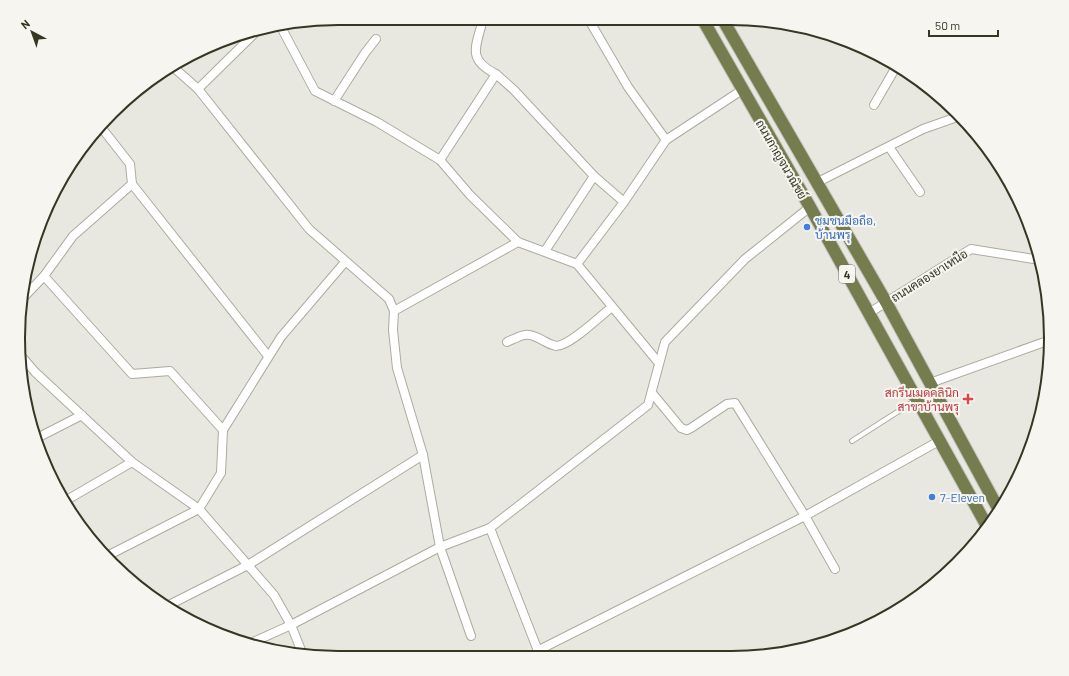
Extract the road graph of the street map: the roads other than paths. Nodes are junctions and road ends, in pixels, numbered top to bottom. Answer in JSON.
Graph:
{"nodes":[{"id":1,"x":592,"y":25,"type":"edge"},
{"id":2,"x":706,"y":25,"type":"edge"},
{"id":3,"x":726,"y":25,"type":"edge"},
{"id":4,"x":481,"y":27,"type":"dead end"},
{"id":5,"x":281,"y":30,"type":"edge"},
{"id":6,"x":250,"y":38,"type":"edge"},
{"id":7,"x":376,"y":39,"type":"dead end"},
{"id":8,"x":176,"y":70,"type":"edge"},
{"id":9,"x":894,"y":71,"type":"edge"},
{"id":10,"x":496,"y":74,"type":"junction"},
{"id":11,"x":198,"y":89,"type":"junction"},
{"id":12,"x":742,"y":90,"type":"junction"},
{"id":13,"x":334,"y":102,"type":"junction"},
{"id":14,"x":874,"y":105,"type":"dead end"},
{"id":15,"x":953,"y":118,"type":"edge"},
{"id":16,"x":104,"y":131,"type":"edge"},
{"id":17,"x":666,"y":140,"type":"junction"},
{"id":18,"x":889,"y":147,"type":"junction"},
{"id":19,"x":440,"y":160,"type":"junction"},
{"id":20,"x":594,"y":176,"type":"junction"},
{"id":21,"x":816,"y":183,"type":"junction"},
{"id":22,"x":132,"y":184,"type":"junction"},
{"id":23,"x":920,"y":192,"type":"dead end"},
{"id":24,"x":624,"y":202,"type":"junction"},
{"id":25,"x":810,"y":207,"type":"junction"},
{"id":26,"x":518,"y":242,"type":"junction"},
{"id":27,"x":545,"y":250,"type":"junction"},
{"id":28,"x":1033,"y":259,"type":"edge"},
{"id":29,"x":345,"y":262,"type":"junction"},
{"id":30,"x":577,"y":264,"type":"junction"},
{"id":31,"x":44,"y":276,"type":"junction"},
{"id":32,"x":29,"y":291,"type":"edge"},
{"id":33,"x":886,"y":302,"type":"junction"},
{"id":34,"x":612,"y":307,"type":"junction"},
{"id":35,"x":394,"y":311,"type":"junction"},
{"id":36,"x":869,"y":313,"type":"junction"},
{"id":37,"x":507,"y":342,"type":"dead end"},
{"id":38,"x":1044,"y":342,"type":"edge"},
{"id":39,"x":268,"y":356,"type":"junction"},
{"id":40,"x":26,"y":361,"type":"edge"},
{"id":41,"x":658,"y":362,"type":"junction"},
{"id":42,"x":930,"y":383,"type":"junction"},
{"id":43,"x":652,"y":393,"type":"junction"},
{"id":44,"x":916,"y":400,"type":"junction"},
{"id":45,"x":82,"y":415,"type":"junction"},
{"id":46,"x":223,"y":430,"type":"junction"},
{"id":47,"x":41,"y":436,"type":"edge"},
{"id":48,"x":852,"y":441,"type":"dead end"},
{"id":49,"x":939,"y":441,"type":"junction"},
{"id":50,"x":423,"y":455,"type":"junction"},
{"id":51,"x":132,"y":462,"type":"junction"},
{"id":52,"x":70,"y":498,"type":"edge"},
{"id":53,"x":996,"y":504,"type":"edge"},
{"id":54,"x":199,"y":509,"type":"junction"},
{"id":55,"x":805,"y":516,"type":"junction"},
{"id":56,"x":984,"y":521,"type":"edge"},
{"id":57,"x":490,"y":528,"type":"junction"},
{"id":58,"x":440,"y":547,"type":"junction"},
{"id":59,"x":112,"y":554,"type":"edge"},
{"id":60,"x":248,"y":565,"type":"junction"},
{"id":61,"x":835,"y":569,"type":"dead end"},
{"id":62,"x":172,"y":603,"type":"edge"},
{"id":63,"x":291,"y":625,"type":"junction"},
{"id":64,"x":471,"y":636,"type":"dead end"},
{"id":65,"x":257,"y":640,"type":"edge"},
{"id":66,"x":300,"y":648,"type":"edge"},
{"id":67,"x":536,"y":651,"type":"edge"},
{"id":68,"x":543,"y":651,"type":"edge"}],
"edges":[{"from":1,"to":17,"type":"street"},
{"from":2,"to":12,"type":"highway","name":"ถนนกาญจนวณิชย์","number":"4"},
{"from":3,"to":21,"type":"highway","name":"ถนนกาญจนวณิชย์","number":"4"},
{"from":4,"to":10,"type":"street"},
{"from":5,"to":13,"type":"street"},
{"from":6,"to":11,"type":"street"},
{"from":7,"to":13,"type":"street"},
{"from":8,"to":11,"type":"street"},
{"from":9,"to":14,"type":"street"},
{"from":10,"to":19,"type":"street"},
{"from":10,"to":20,"type":"street"},
{"from":11,"to":29,"type":"street"},
{"from":12,"to":17,"type":"street"},
{"from":12,"to":25,"type":"highway","name":"ถนนกาญจนวณิชย์","number":"4"},
{"from":13,"to":19,"type":"street"},
{"from":15,"to":18,"type":"street"},
{"from":16,"to":22,"type":"street"},
{"from":17,"to":24,"type":"street"},
{"from":18,"to":21,"type":"street"},
{"from":18,"to":23,"type":"street"},
{"from":19,"to":26,"type":"street"},
{"from":20,"to":24,"type":"street"},
{"from":20,"to":27,"type":"street"},
{"from":21,"to":33,"type":"highway","name":"ถนนกาญจนวณิชย์","number":"4"},
{"from":22,"to":31,"type":"street"},
{"from":22,"to":39,"type":"street"},
{"from":24,"to":30,"type":"street"},
{"from":25,"to":36,"type":"highway","name":"ถนนกาญจนวณิชย์","number":"4"},
{"from":25,"to":41,"type":"street"},
{"from":26,"to":27,"type":"street"},
{"from":26,"to":35,"type":"street"},
{"from":27,"to":30,"type":"street"},
{"from":28,"to":33,"type":"street","name":"ถนนคลองยาเหนือ"},
{"from":29,"to":35,"type":"street"},
{"from":29,"to":39,"type":"street"},
{"from":30,"to":34,"type":"street"},
{"from":31,"to":32,"type":"street"},
{"from":31,"to":46,"type":"street"},
{"from":33,"to":36,"type":"street","name":"ถนนคลองยาเหนือ"},
{"from":33,"to":42,"type":"highway","name":"ถนนกาญจนวณิชย์","number":"4"},
{"from":34,"to":37,"type":"street"},
{"from":34,"to":41,"type":"street"},
{"from":35,"to":50,"type":"street"},
{"from":36,"to":44,"type":"highway","name":"ถนนกาญจนวณิชย์","number":"4"},
{"from":38,"to":42,"type":"street"},
{"from":39,"to":46,"type":"street"},
{"from":40,"to":45,"type":"street"},
{"from":41,"to":43,"type":"street"},
{"from":42,"to":53,"type":"highway","name":"ถนนกาญจนวณิชย์","number":"4"},
{"from":43,"to":55,"type":"street"},
{"from":43,"to":57,"type":"street"},
{"from":44,"to":48,"type":"lane"},
{"from":44,"to":49,"type":"highway","name":"ถนนกาญจนวณิชย์","number":"4"},
{"from":45,"to":47,"type":"street"},
{"from":45,"to":51,"type":"street"},
{"from":46,"to":54,"type":"street"},
{"from":49,"to":55,"type":"street"},
{"from":49,"to":56,"type":"highway","name":"ถนนกาญจนวณิชย์","number":"4"},
{"from":50,"to":58,"type":"street"},
{"from":50,"to":60,"type":"street"},
{"from":51,"to":52,"type":"street"},
{"from":51,"to":54,"type":"street"},
{"from":54,"to":59,"type":"street"},
{"from":54,"to":60,"type":"street"},
{"from":55,"to":61,"type":"street"},
{"from":55,"to":68,"type":"street"},
{"from":57,"to":58,"type":"street"},
{"from":57,"to":67,"type":"street"},
{"from":58,"to":63,"type":"street"},
{"from":58,"to":64,"type":"street"},
{"from":60,"to":62,"type":"street"},
{"from":60,"to":63,"type":"street"},
{"from":63,"to":65,"type":"street"},
{"from":63,"to":66,"type":"street"}]}
